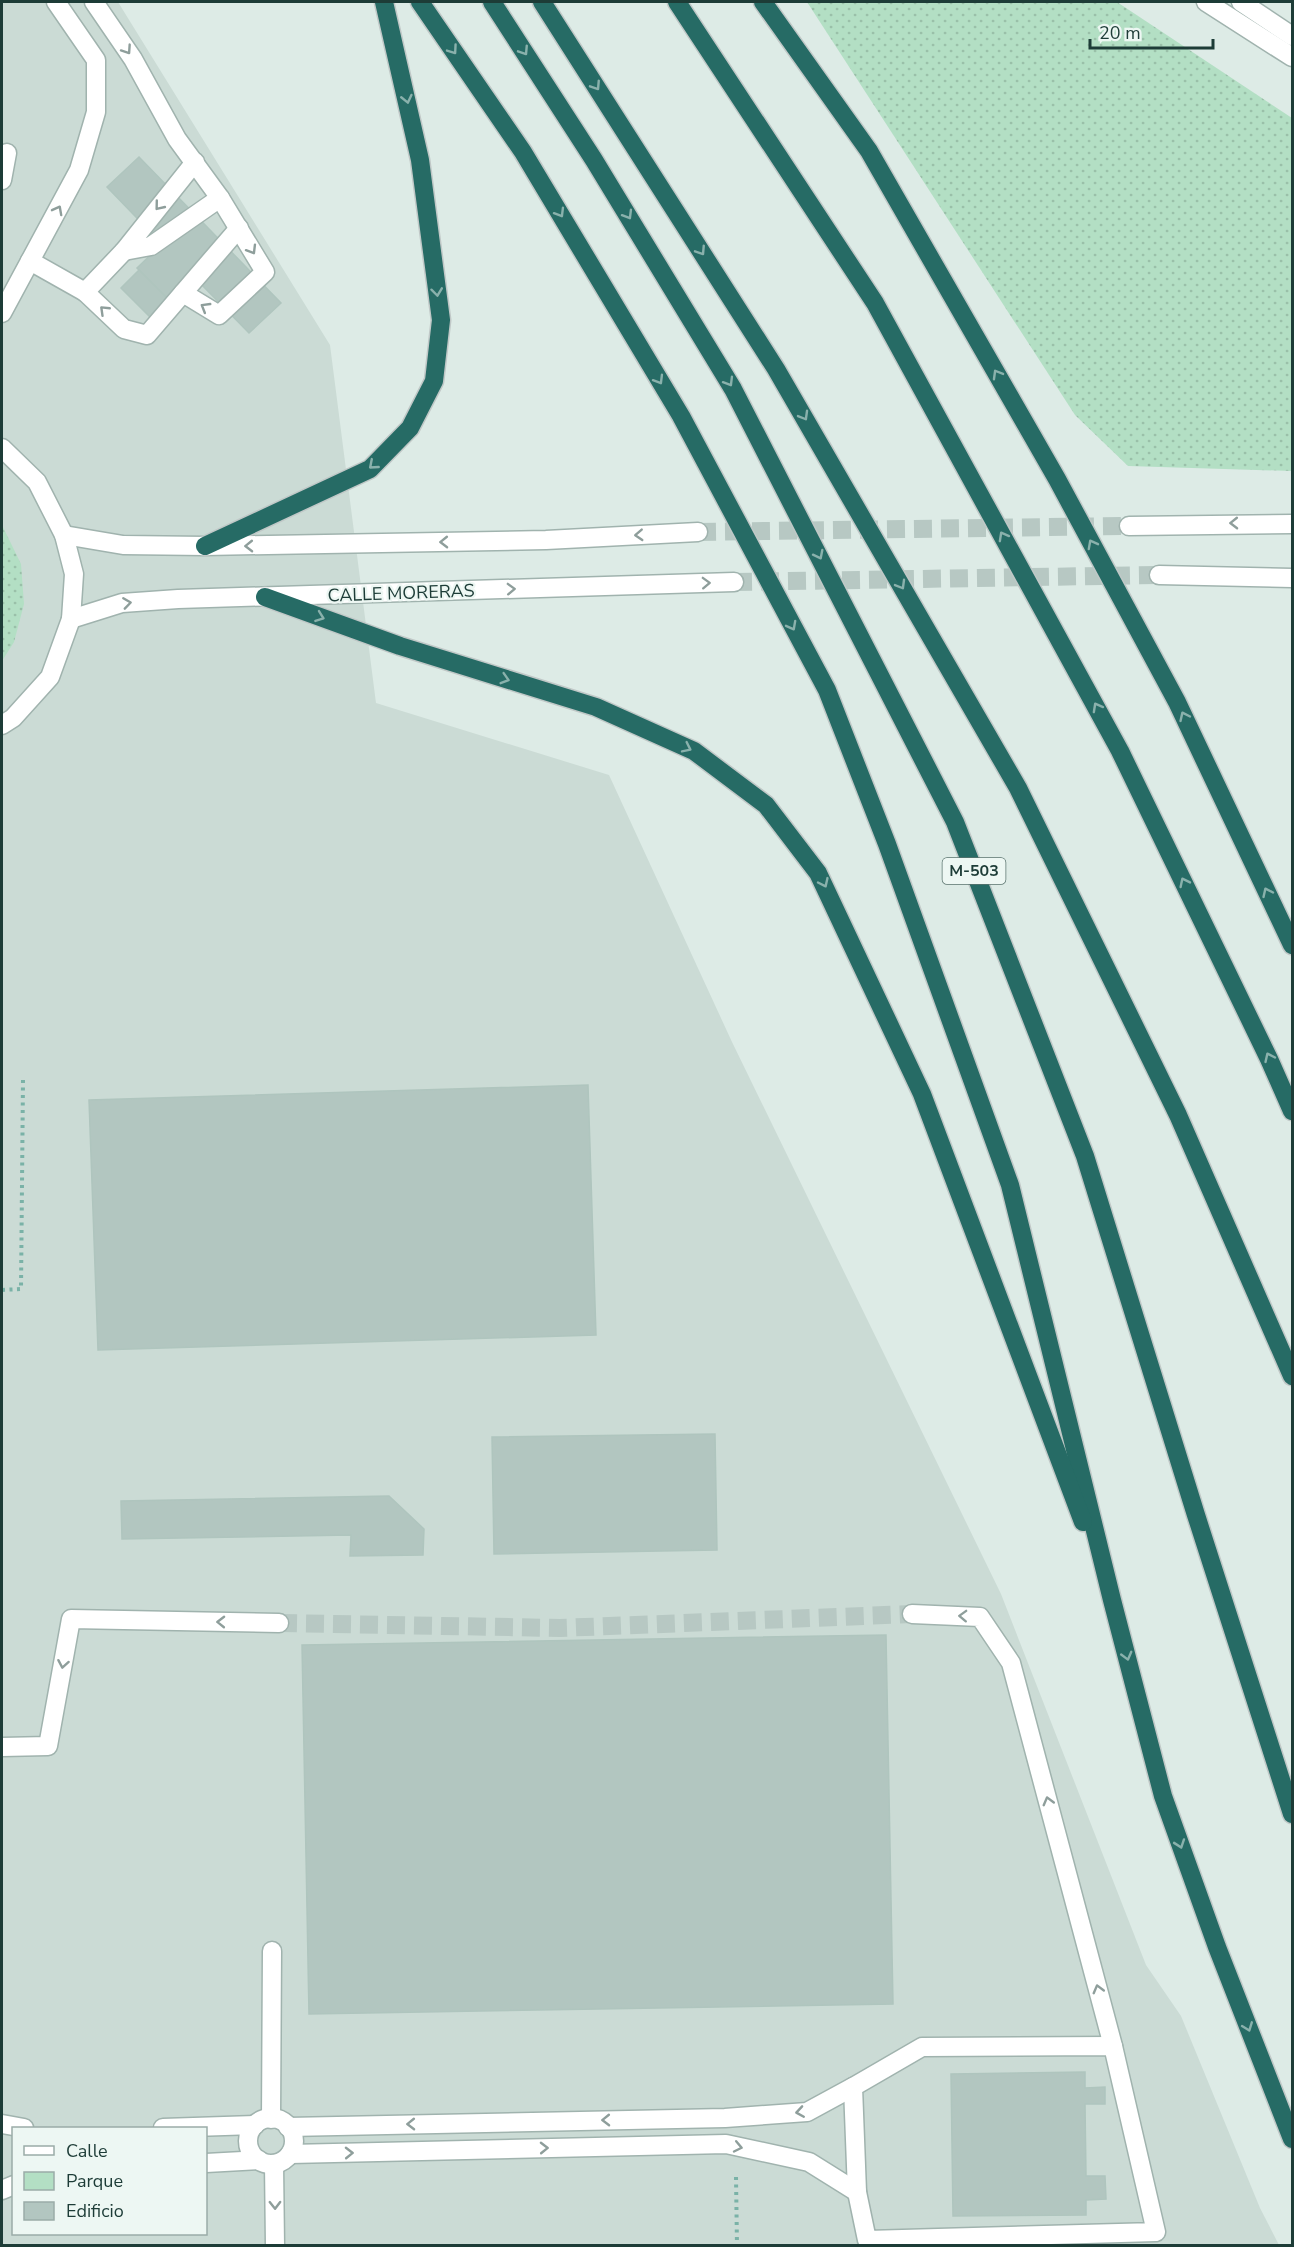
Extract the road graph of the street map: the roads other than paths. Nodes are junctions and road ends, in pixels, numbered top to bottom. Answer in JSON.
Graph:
{"nodes":[{"id":1,"x":56,"y":2,"type":"edge"},
{"id":2,"x":94,"y":2,"type":"edge"},
{"id":3,"x":384,"y":2,"type":"edge"},
{"id":4,"x":420,"y":2,"type":"edge"},
{"id":5,"x":492,"y":2,"type":"edge"},
{"id":6,"x":542,"y":2,"type":"edge"},
{"id":7,"x":677,"y":2,"type":"edge"},
{"id":8,"x":763,"y":2,"type":"edge"},
{"id":9,"x":1206,"y":2,"type":"edge"},
{"id":10,"x":1241,"y":2,"type":"edge"},
{"id":11,"x":1234,"y":10,"type":"edge"},
{"id":12,"x":1293,"y":36,"type":"edge"},
{"id":13,"x":1293,"y":57,"type":"edge"},
{"id":14,"x":7,"y":153,"type":"dead end"},
{"id":15,"x":195,"y":162,"type":"junction"},
{"id":16,"x":2,"y":180,"type":"edge"},
{"id":17,"x":220,"y":198,"type":"junction"},
{"id":18,"x":239,"y":228,"type":"junction"},
{"id":19,"x":124,"y":251,"type":"junction"},
{"id":20,"x":30,"y":261,"type":"junction"},
{"id":21,"x":85,"y":292,"type":"junction"},
{"id":22,"x":183,"y":293,"type":"junction"},
{"id":23,"x":2,"y":313,"type":"edge"},
{"id":24,"x":2,"y":448,"type":"edge"},
{"id":25,"x":1293,"y":524,"type":"edge"},
{"id":26,"x":1129,"y":526,"type":"tunnel mouth"},
{"id":27,"x":698,"y":532,"type":"tunnel mouth"},
{"id":28,"x":64,"y":535,"type":"junction"},
{"id":29,"x":205,"y":546,"type":"junction"},
{"id":30,"x":1159,"y":575,"type":"tunnel mouth"},
{"id":31,"x":1293,"y":578,"type":"edge"},
{"id":32,"x":734,"y":582,"type":"tunnel mouth"},
{"id":33,"x":265,"y":597,"type":"junction"},
{"id":34,"x":71,"y":619,"type":"junction"},
{"id":35,"x":2,"y":724,"type":"edge"},
{"id":36,"x":1293,"y":945,"type":"edge"},
{"id":37,"x":1293,"y":1111,"type":"edge"},
{"id":38,"x":1293,"y":1376,"type":"edge"},
{"id":39,"x":1112,"y":1600,"type":"junction"},
{"id":40,"x":912,"y":1614,"type":"tunnel mouth"},
{"id":41,"x":279,"y":1623,"type":"tunnel mouth"},
{"id":42,"x":2,"y":1747,"type":"edge"},
{"id":43,"x":1293,"y":1814,"type":"edge"},
{"id":44,"x":272,"y":1951,"type":"dead end"},
{"id":45,"x":1113,"y":2046,"type":"junction"},
{"id":46,"x":853,"y":2087,"type":"junction"},
{"id":47,"x":263,"y":2122,"type":"junction"},
{"id":48,"x":2,"y":2124,"type":"edge"},
{"id":49,"x":18,"y":2127,"type":"edge"},
{"id":50,"x":180,"y":2127,"type":"edge"},
{"id":51,"x":288,"y":2127,"type":"junction"},
{"id":52,"x":1293,"y":2139,"type":"edge"},
{"id":53,"x":290,"y":2154,"type":"junction"},
{"id":54,"x":267,"y":2162,"type":"junction"},
{"id":55,"x":207,"y":2163,"type":"edge"},
{"id":56,"x":857,"y":2192,"type":"junction"},
{"id":57,"x":275,"y":2246,"type":"edge"}],
"edges":[{"from":20,"to":1,"type":"street","one_way":true},
{"from":2,"to":15,"type":"street","one_way":true},
{"from":3,"to":29,"type":"highway","one_way":true},
{"from":4,"to":39,"type":"highway","one_way":true},
{"from":5,"to":43,"type":"highway","number":"M-503","one_way":true},
{"from":6,"to":38,"type":"highway","one_way":true},
{"from":37,"to":7,"type":"highway","one_way":true},
{"from":36,"to":8,"type":"highway","one_way":true},
{"from":9,"to":11,"type":"street"},
{"from":10,"to":12,"type":"street"},
{"from":11,"to":13,"type":"street"},
{"from":14,"to":16,"type":"street"},
{"from":15,"to":17,"type":"street"},
{"from":15,"to":19,"type":"street","one_way":true},
{"from":17,"to":18,"type":"street"},
{"from":17,"to":19,"type":"street"},
{"from":18,"to":22,"type":"street"},
{"from":18,"to":22,"type":"street","one_way":true},
{"from":19,"to":21,"type":"street"},
{"from":20,"to":21,"type":"street"},
{"from":20,"to":23,"type":"street"},
{"from":22,"to":21,"type":"street","one_way":true},
{"from":24,"to":28,"type":"street"},
{"from":25,"to":26,"type":"street","one_way":true},
{"from":27,"to":29,"type":"street","one_way":true},
{"from":28,"to":29,"type":"street"},
{"from":28,"to":34,"type":"street"},
{"from":30,"to":31,"type":"street"},
{"from":33,"to":32,"type":"street","name":"CALLE MORERAS","one_way":true},
{"from":34,"to":33,"type":"street","name":"CALLE MORERAS","one_way":true},
{"from":33,"to":39,"type":"highway","one_way":true},
{"from":34,"to":35,"type":"street"},
{"from":39,"to":52,"type":"highway","one_way":true},
{"from":45,"to":40,"type":"street","one_way":true},
{"from":41,"to":42,"type":"street","one_way":true},
{"from":44,"to":47,"type":"street"},
{"from":45,"to":46,"type":"street"},
{"from":45,"to":56,"type":"street"},
{"from":46,"to":51,"type":"street","one_way":true},
{"from":46,"to":56,"type":"street"},
{"from":47,"to":50,"type":"street"},
{"from":47,"to":51,"type":"street"},
{"from":47,"to":54,"type":"street"},
{"from":48,"to":49,"type":"street"},
{"from":51,"to":53,"type":"street"},
{"from":53,"to":54,"type":"street"},
{"from":53,"to":56,"type":"street","one_way":true},
{"from":54,"to":55,"type":"street"},
{"from":54,"to":57,"type":"street","one_way":true}]}
